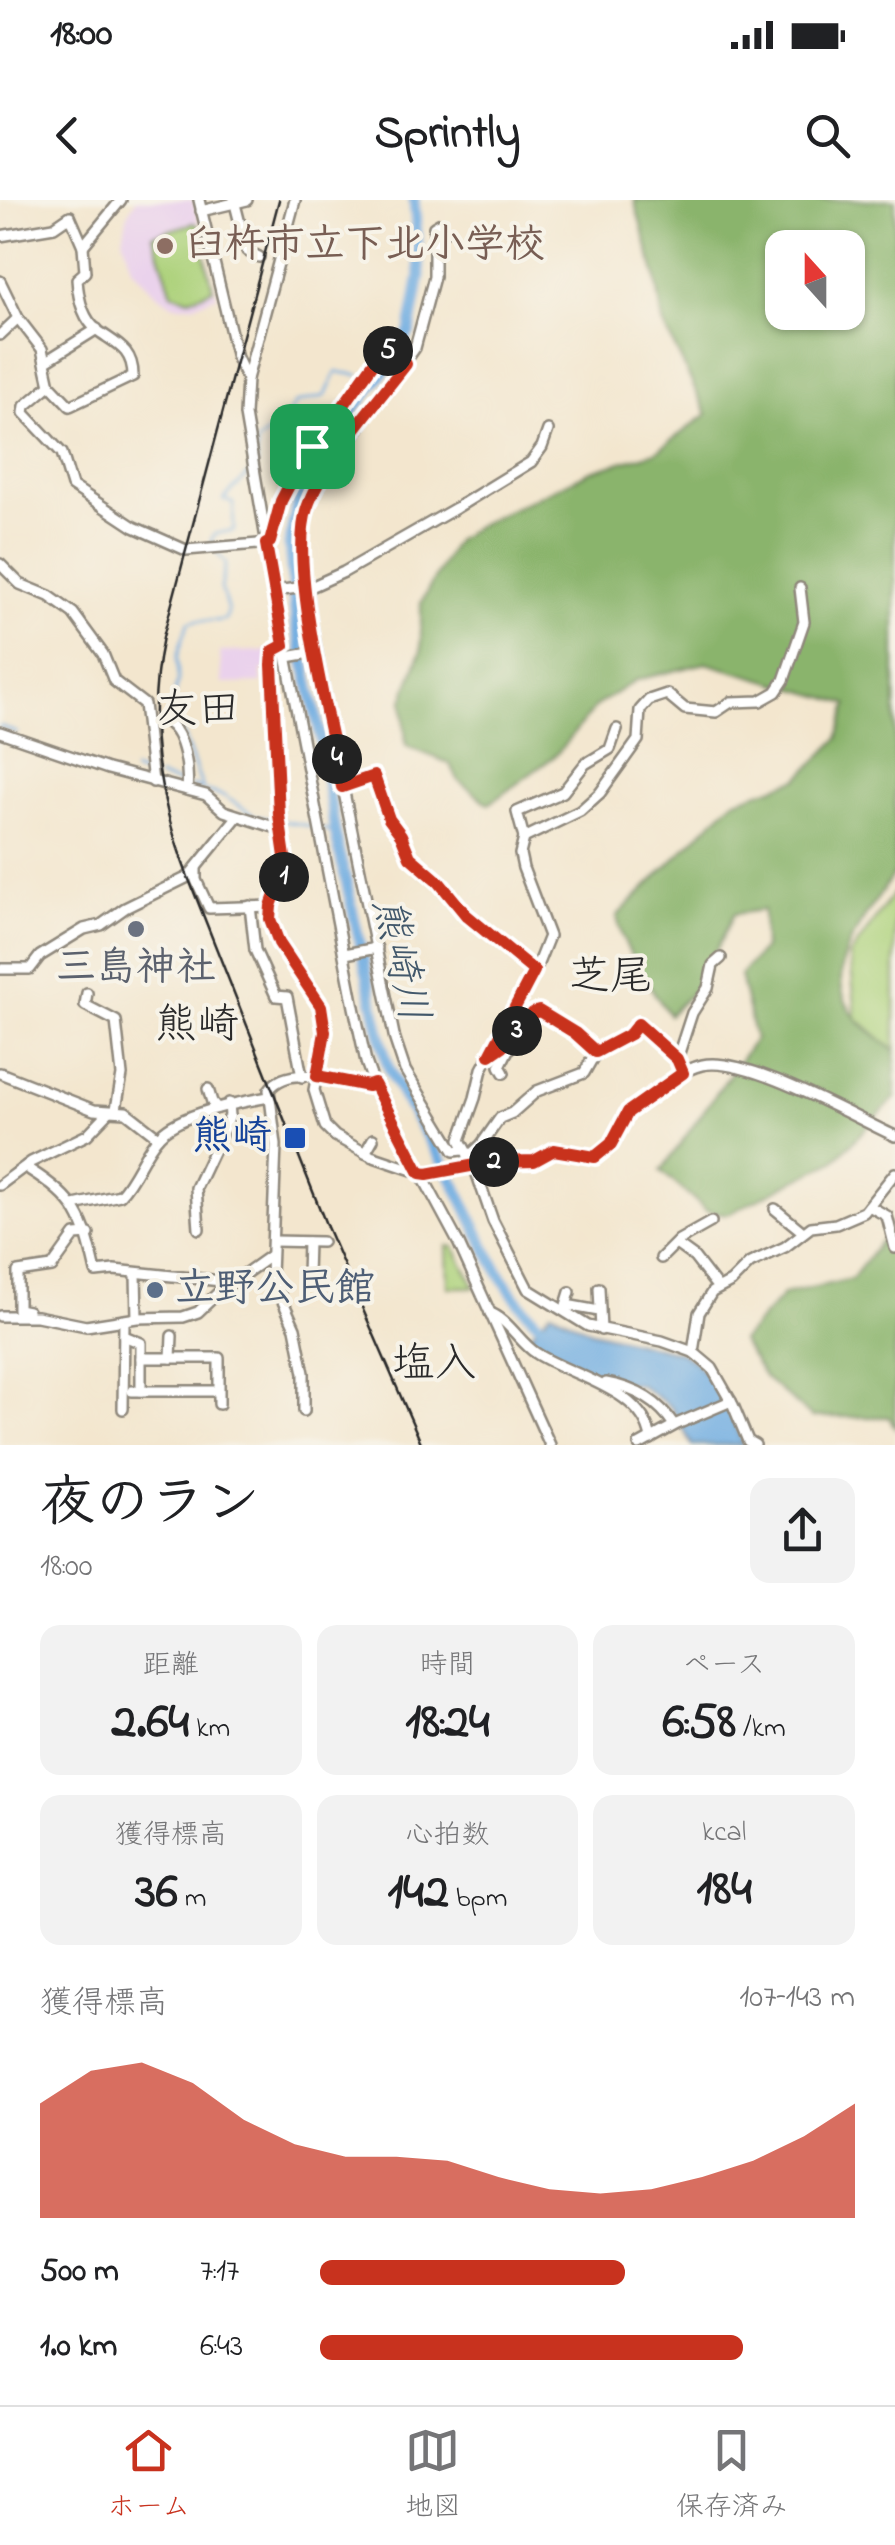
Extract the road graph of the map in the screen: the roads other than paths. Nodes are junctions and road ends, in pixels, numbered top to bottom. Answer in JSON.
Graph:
{"nodes":[{"id":1,"x":122,"y":200,"type":"edge"},
{"id":2,"x":247,"y":200,"type":"edge"},
{"id":3,"x":294,"y":200,"type":"edge"},
{"id":4,"x":235,"y":202,"type":"edge"},
{"id":5,"x":200,"y":206,"type":"edge"},
{"id":6,"x":446,"y":232,"type":"dead end"},
{"id":7,"x":0,"y":236,"type":"edge"},
{"id":8,"x":83,"y":246,"type":"junction"},
{"id":9,"x":258,"y":257,"type":"dead end"},
{"id":10,"x":0,"y":281,"type":"edge"},
{"id":11,"x":18,"y":318,"type":"junction"},
{"id":12,"x":96,"y":329,"type":"junction"},
{"id":13,"x":0,"y":335,"type":"edge"},
{"id":14,"x":46,"y":361,"type":"junction"},
{"id":15,"x":405,"y":363,"type":"junction"},
{"id":16,"x":247,"y":379,"type":"junction"},
{"id":17,"x":50,"y":385,"type":"junction"},
{"id":18,"x":548,"y":430,"type":"dead end"},
{"id":19,"x":266,"y":544,"type":"junction"},
{"id":20,"x":0,"y":564,"type":"edge"},
{"id":21,"x":306,"y":587,"type":"junction"},
{"id":22,"x":800,"y":588,"type":"dead end"},
{"id":23,"x":278,"y":591,"type":"junction"},
{"id":24,"x":284,"y":645,"type":"junction"},
{"id":25,"x":315,"y":652,"type":"junction"},
{"id":26,"x":289,"y":657,"type":"junction"},
{"id":27,"x":168,"y":723,"type":"dead end"},
{"id":28,"x":617,"y":728,"type":"dead end"},
{"id":29,"x":0,"y":732,"type":"edge"},
{"id":30,"x":152,"y":778,"type":"junction"},
{"id":31,"x":188,"y":787,"type":"junction"},
{"id":32,"x":342,"y":787,"type":"junction"},
{"id":33,"x":237,"y":817,"type":"junction"},
{"id":34,"x":280,"y":823,"type":"junction"},
{"id":35,"x":524,"y":838,"type":"junction"},
{"id":36,"x":196,"y":869,"type":"junction"},
{"id":37,"x":250,"y":906,"type":"junction"},
{"id":38,"x":271,"y":906,"type":"junction"},
{"id":39,"x":377,"y":948,"type":"junction"},
{"id":40,"x":347,"y":953,"type":"junction"},
{"id":41,"x":720,"y":958,"type":"dead end"},
{"id":42,"x":0,"y":969,"type":"edge"},
{"id":43,"x":534,"y":971,"type":"junction"},
{"id":44,"x":87,"y":992,"type":"dead end"},
{"id":45,"x":515,"y":1034,"type":"junction"},
{"id":46,"x":596,"y":1052,"type":"junction"},
{"id":47,"x":490,"y":1055,"type":"junction"},
{"id":48,"x":677,"y":1059,"type":"junction"},
{"id":49,"x":0,"y":1073,"type":"edge"},
{"id":50,"x":504,"y":1073,"type":"dead end"},
{"id":51,"x":683,"y":1073,"type":"junction"},
{"id":52,"x":317,"y":1076,"type":"junction"},
{"id":53,"x":302,"y":1077,"type":"junction"},
{"id":54,"x":374,"y":1084,"type":"junction"},
{"id":55,"x":208,"y":1089,"type":"dead end"},
{"id":56,"x":269,"y":1098,"type":"junction"},
{"id":57,"x":230,"y":1103,"type":"junction"},
{"id":58,"x":218,"y":1108,"type":"junction"},
{"id":59,"x":112,"y":1111,"type":"junction"},
{"id":60,"x":895,"y":1136,"type":"edge"},
{"id":61,"x":158,"y":1137,"type":"junction"},
{"id":62,"x":373,"y":1138,"type":"dead end"},
{"id":63,"x":366,"y":1152,"type":"junction"},
{"id":64,"x":468,"y":1160,"type":"junction"},
{"id":65,"x":27,"y":1165,"type":"junction"},
{"id":66,"x":895,"y":1173,"type":"edge"},
{"id":67,"x":424,"y":1174,"type":"junction"},
{"id":68,"x":0,"y":1185,"type":"edge"},
{"id":69,"x":74,"y":1204,"type":"junction"},
{"id":70,"x":870,"y":1206,"type":"junction"},
{"id":71,"x":775,"y":1209,"type":"dead end"},
{"id":72,"x":710,"y":1222,"type":"dead end"},
{"id":73,"x":199,"y":1229,"type":"dead end"},
{"id":74,"x":803,"y":1232,"type":"junction"},
{"id":75,"x":89,"y":1234,"type":"junction"},
{"id":76,"x":274,"y":1241,"type":"junction"},
{"id":77,"x":308,"y":1242,"type":"junction"},
{"id":78,"x":322,"y":1242,"type":"dead end"},
{"id":79,"x":672,"y":1243,"type":"junction"},
{"id":80,"x":895,"y":1248,"type":"edge"},
{"id":81,"x":270,"y":1256,"type":"junction"},
{"id":82,"x":660,"y":1258,"type":"dead end"},
{"id":83,"x":136,"y":1274,"type":"junction"},
{"id":84,"x":307,"y":1275,"type":"dead end"},
{"id":85,"x":232,"y":1282,"type":"junction"},
{"id":86,"x":600,"y":1288,"type":"dead end"},
{"id":87,"x":718,"y":1288,"type":"junction"},
{"id":88,"x":570,"y":1292,"type":"dead end"},
{"id":89,"x":599,"y":1311,"type":"junction"},
{"id":90,"x":490,"y":1313,"type":"junction"},
{"id":91,"x":0,"y":1316,"type":"edge"},
{"id":92,"x":46,"y":1318,"type":"junction"},
{"id":93,"x":137,"y":1318,"type":"junction"},
{"id":94,"x":124,"y":1321,"type":"junction"},
{"id":95,"x":601,"y":1330,"type":"junction"},
{"id":96,"x":124,"y":1336,"type":"junction"},
{"id":97,"x":172,"y":1336,"type":"dead end"},
{"id":98,"x":694,"y":1352,"type":"junction"},
{"id":99,"x":141,"y":1358,"type":"junction"},
{"id":100,"x":171,"y":1358,"type":"junction"},
{"id":101,"x":598,"y":1383,"type":"junction"},
{"id":102,"x":218,"y":1391,"type":"junction"},
{"id":103,"x":729,"y":1402,"type":"junction"},
{"id":104,"x":219,"y":1404,"type":"dead end"},
{"id":105,"x":123,"y":1409,"type":"dead end"},
{"id":106,"x":304,"y":1411,"type":"dead end"},
{"id":107,"x":675,"y":1424,"type":"junction"},
{"id":108,"x":651,"y":1439,"type":"junction"},
{"id":109,"x":550,"y":1445,"type":"edge"},
{"id":110,"x":639,"y":1445,"type":"edge"},
{"id":111,"x":755,"y":1445,"type":"edge"}],
"edges":[{"from":1,"to":8,"type":"street"},
{"from":2,"to":4,"type":"street"},
{"from":3,"to":16,"type":"street"},
{"from":4,"to":5,"type":"street"},
{"from":4,"to":9,"type":"street"},
{"from":5,"to":16,"type":"street"},
{"from":6,"to":15,"type":"street"},
{"from":7,"to":8,"type":"street"},
{"from":8,"to":12,"type":"street"},
{"from":10,"to":11,"type":"street"},
{"from":11,"to":13,"type":"street"},
{"from":11,"to":14,"type":"street"},
{"from":12,"to":14,"type":"street"},
{"from":12,"to":17,"type":"street"},
{"from":14,"to":17,"type":"street"},
{"from":15,"to":19,"type":"street"},
{"from":15,"to":21,"type":"street"},
{"from":16,"to":19,"type":"street"},
{"from":17,"to":19,"type":"street"},
{"from":18,"to":21,"type":"street"},
{"from":19,"to":23,"type":"street"},
{"from":20,"to":30,"type":"street"},
{"from":21,"to":23,"type":"street"},
{"from":21,"to":25,"type":"street"},
{"from":22,"to":35,"type":"street"},
{"from":23,"to":24,"type":"street"},
{"from":24,"to":26,"type":"street"},
{"from":24,"to":34,"type":"street"},
{"from":25,"to":26,"type":"street"},
{"from":25,"to":32,"type":"street"},
{"from":26,"to":40,"type":"street"},
{"from":27,"to":31,"type":"street"},
{"from":28,"to":35,"type":"street"},
{"from":29,"to":30,"type":"street"},
{"from":30,"to":31,"type":"street"},
{"from":31,"to":33,"type":"street"},
{"from":32,"to":39,"type":"street"},
{"from":32,"to":43,"type":"street"},
{"from":33,"to":34,"type":"street"},
{"from":33,"to":36,"type":"street"},
{"from":34,"to":38,"type":"street"},
{"from":35,"to":43,"type":"street"},
{"from":36,"to":37,"type":"street"},
{"from":36,"to":42,"type":"street"},
{"from":37,"to":38,"type":"street"},
{"from":37,"to":53,"type":"street"},
{"from":38,"to":52,"type":"street"},
{"from":39,"to":40,"type":"street"},
{"from":39,"to":64,"type":"street"},
{"from":40,"to":54,"type":"street"},
{"from":41,"to":48,"type":"street"},
{"from":43,"to":47,"type":"street"},
{"from":44,"to":59,"type":"street"},
{"from":45,"to":46,"type":"street"},
{"from":45,"to":47,"type":"street"},
{"from":45,"to":50,"type":"street"},
{"from":46,"to":48,"type":"street"},
{"from":46,"to":64,"type":"street"},
{"from":47,"to":64,"type":"street"},
{"from":48,"to":51,"type":"street"},
{"from":49,"to":59,"type":"street"},
{"from":51,"to":60,"type":"street"},
{"from":51,"to":64,"type":"street"},
{"from":52,"to":53,"type":"street"},
{"from":52,"to":54,"type":"street"},
{"from":52,"to":63,"type":"street"},
{"from":53,"to":56,"type":"street"},
{"from":54,"to":67,"type":"street"},
{"from":55,"to":58,"type":"street"},
{"from":56,"to":57,"type":"street"},
{"from":56,"to":76,"type":"street"},
{"from":57,"to":58,"type":"street"},
{"from":57,"to":73,"type":"street"},
{"from":58,"to":61,"type":"street"},
{"from":59,"to":61,"type":"street"},
{"from":59,"to":65,"type":"street"},
{"from":61,"to":69,"type":"street"},
{"from":62,"to":63,"type":"street"},
{"from":63,"to":67,"type":"street"},
{"from":64,"to":67,"type":"street"},
{"from":64,"to":95,"type":"street"},
{"from":65,"to":68,"type":"street"},
{"from":65,"to":69,"type":"street"},
{"from":66,"to":70,"type":"street"},
{"from":67,"to":90,"type":"street"},
{"from":69,"to":75,"type":"street"},
{"from":70,"to":74,"type":"street"},
{"from":70,"to":80,"type":"street"},
{"from":71,"to":74,"type":"street"},
{"from":72,"to":79,"type":"street"},
{"from":74,"to":87,"type":"street"},
{"from":75,"to":83,"type":"street"},
{"from":75,"to":92,"type":"street"},
{"from":76,"to":77,"type":"street"},
{"from":76,"to":81,"type":"street"},
{"from":77,"to":78,"type":"street"},
{"from":77,"to":84,"type":"street"},
{"from":79,"to":82,"type":"street"},
{"from":79,"to":87,"type":"street"},
{"from":81,"to":85,"type":"street"},
{"from":81,"to":106,"type":"street"},
{"from":83,"to":85,"type":"street"},
{"from":83,"to":93,"type":"street"},
{"from":85,"to":93,"type":"street"},
{"from":86,"to":89,"type":"street"},
{"from":87,"to":98,"type":"street"},
{"from":88,"to":89,"type":"street"},
{"from":89,"to":95,"type":"street"},
{"from":90,"to":101,"type":"street"},
{"from":90,"to":109,"type":"street"},
{"from":91,"to":92,"type":"street"},
{"from":92,"to":94,"type":"street"},
{"from":93,"to":94,"type":"street"},
{"from":94,"to":96,"type":"street"},
{"from":95,"to":98,"type":"street"},
{"from":96,"to":99,"type":"street"},
{"from":96,"to":105,"type":"street"},
{"from":97,"to":100,"type":"street"},
{"from":98,"to":103,"type":"street"},
{"from":99,"to":100,"type":"street"},
{"from":99,"to":102,"type":"street"},
{"from":100,"to":102,"type":"street"},
{"from":101,"to":107,"type":"street"},
{"from":101,"to":108,"type":"street"},
{"from":102,"to":104,"type":"street"},
{"from":103,"to":107,"type":"street"},
{"from":103,"to":111,"type":"street"},
{"from":107,"to":108,"type":"street"},
{"from":108,"to":110,"type":"street"}]}
